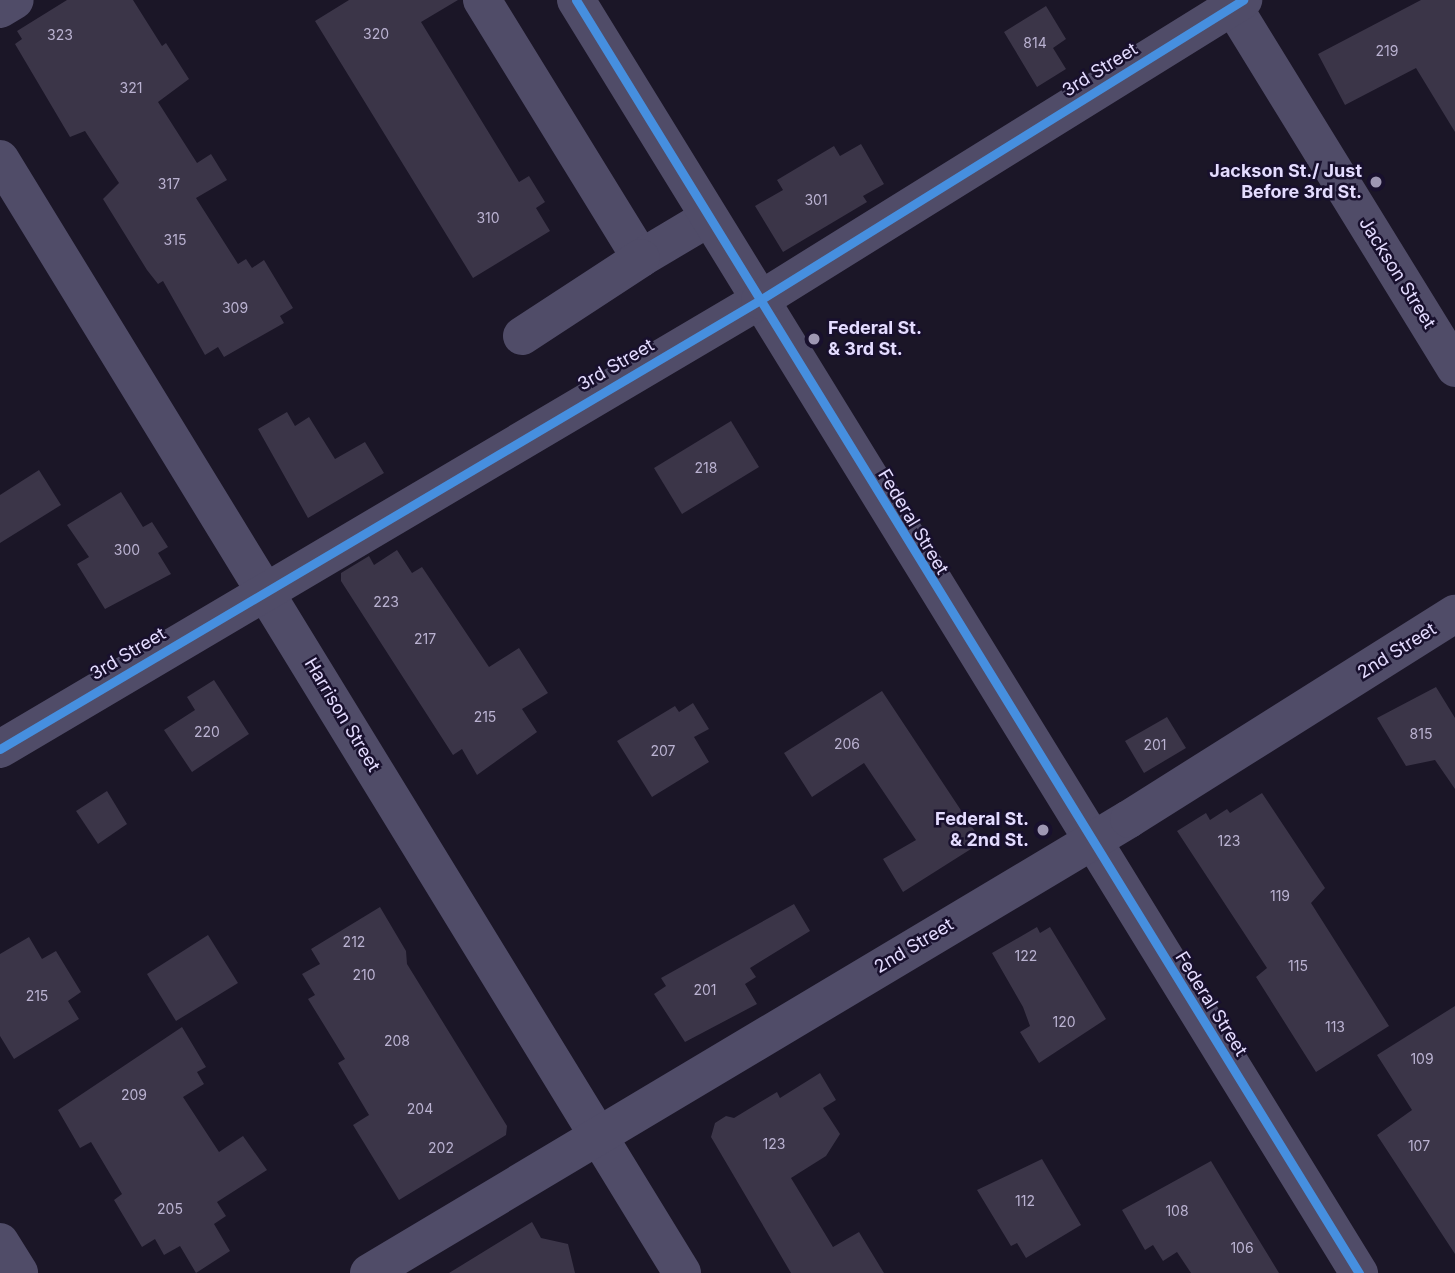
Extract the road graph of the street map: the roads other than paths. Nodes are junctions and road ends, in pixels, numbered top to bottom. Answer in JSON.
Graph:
{"nodes":[{"id":1,"x":15,"y":0,"type":"edge"},
{"id":2,"x":482,"y":0,"type":"edge"},
{"id":3,"x":576,"y":0,"type":"edge"},
{"id":4,"x":1235,"y":2,"type":"edge"},
{"id":5,"x":0,"y":9,"type":"edge"},
{"id":6,"x":0,"y":159,"type":"edge"},
{"id":7,"x":708,"y":218,"type":"junction"},
{"id":8,"x":641,"y":258,"type":"junction"},
{"id":9,"x":760,"y":300,"type":"junction"},
{"id":10,"x":522,"y":335,"type":"dead end"},
{"id":11,"x":1455,"y":368,"type":"edge"},
{"id":12,"x":265,"y":590,"type":"junction"},
{"id":13,"x":1455,"y":614,"type":"edge"},
{"id":14,"x":0,"y":749,"type":"edge"},
{"id":15,"x":1088,"y":841,"type":"junction"},
{"id":16,"x":599,"y":1136,"type":"junction"},
{"id":17,"x":0,"y":1242,"type":"edge"},
{"id":18,"x":19,"y":1273,"type":"edge"},
{"id":19,"x":369,"y":1273,"type":"edge"},
{"id":20,"x":682,"y":1273,"type":"edge"},
{"id":21,"x":1359,"y":1273,"type":"edge"}],
"edges":[{"from":1,"to":5,"type":"street"},
{"from":2,"to":8,"type":"street"},
{"from":3,"to":7,"type":"street","name":"Federal Street"},
{"from":4,"to":9,"type":"street","name":"3rd Street"},
{"from":4,"to":11,"type":"street","name":"Jackson Street"},
{"from":6,"to":12,"type":"street","name":"Harrison Street"},
{"from":7,"to":8,"type":"street"},
{"from":7,"to":9,"type":"street","name":"Federal Street"},
{"from":8,"to":10,"type":"street"},
{"from":9,"to":12,"type":"street","name":"3rd Street"},
{"from":9,"to":15,"type":"street","name":"Federal Street"},
{"from":12,"to":14,"type":"street","name":"3rd Street"},
{"from":12,"to":16,"type":"street","name":"Harrison Street"},
{"from":13,"to":15,"type":"street","name":"2nd Street"},
{"from":15,"to":16,"type":"street","name":"2nd Street"},
{"from":15,"to":21,"type":"street","name":"Federal Street"},
{"from":16,"to":19,"type":"street","name":"2nd Street"},
{"from":16,"to":20,"type":"street","name":"Harrison Street"},
{"from":17,"to":18,"type":"street"}]}
